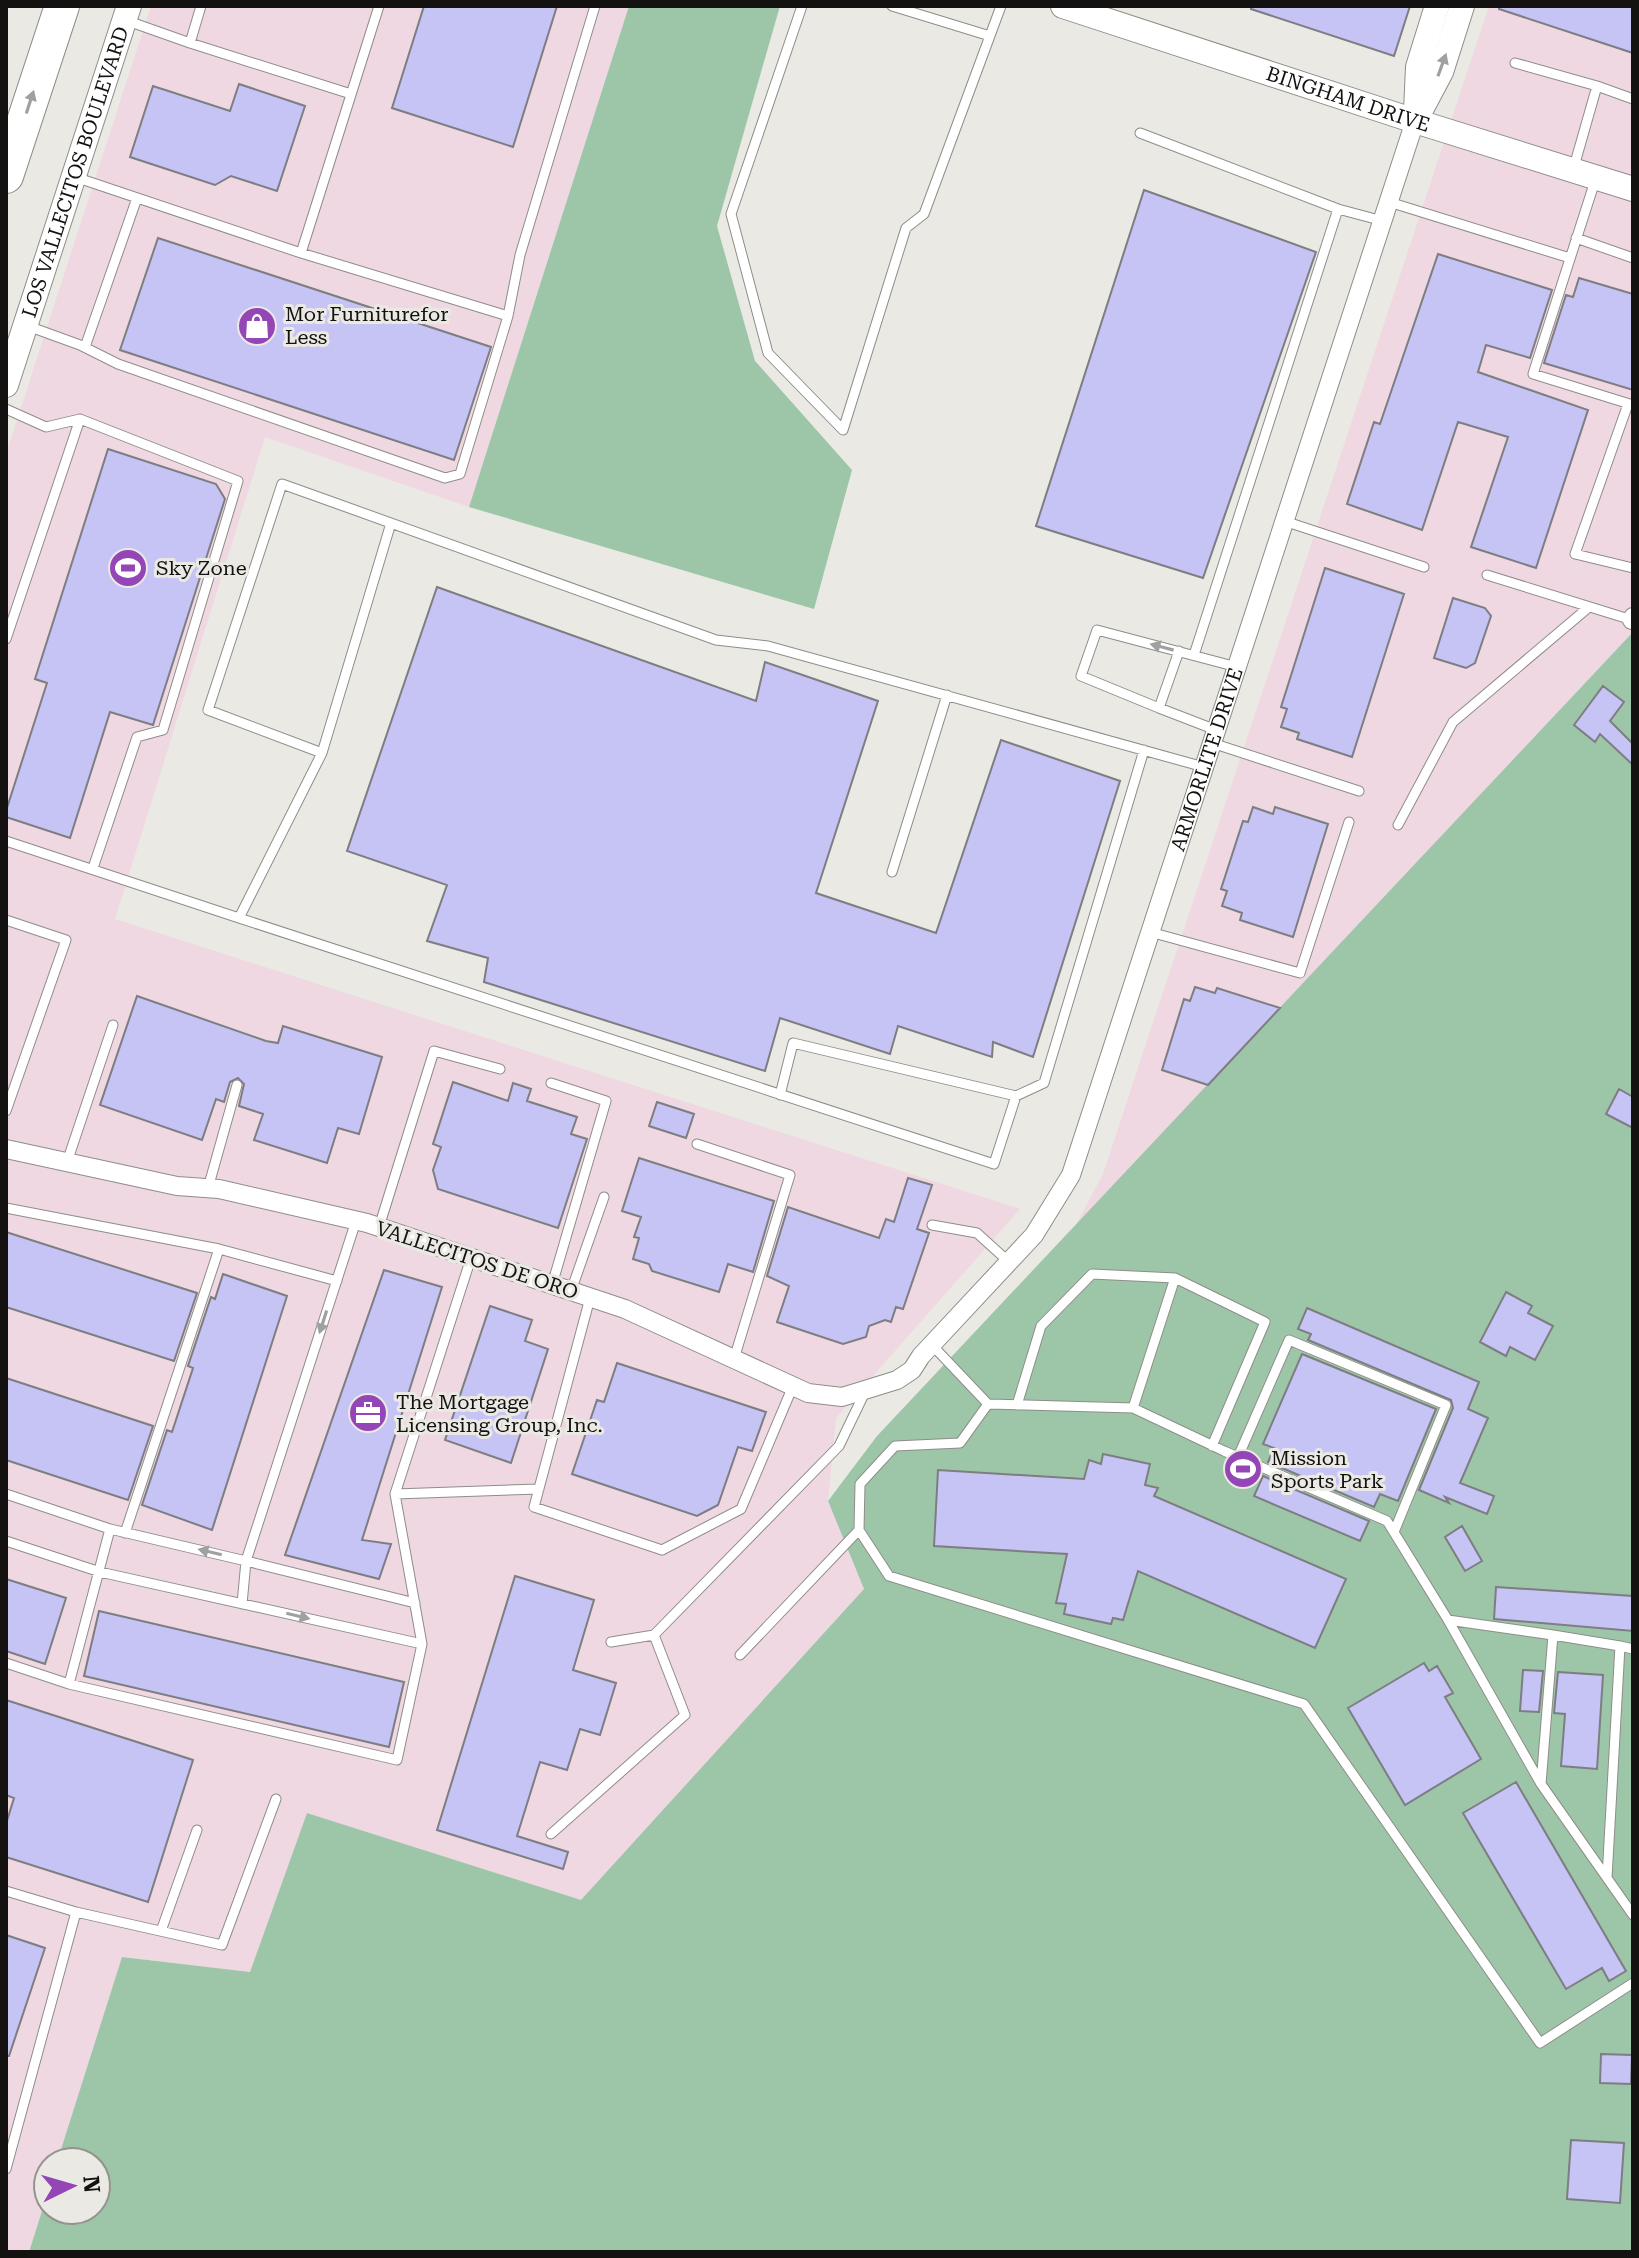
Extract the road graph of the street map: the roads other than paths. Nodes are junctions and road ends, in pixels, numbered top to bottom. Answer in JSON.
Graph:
{"nodes":[{"id":1,"x":62,"y":6,"type":"edge"},
{"id":2,"x":201,"y":6,"type":"edge"},
{"id":3,"x":379,"y":6,"type":"edge"},
{"id":4,"x":595,"y":6,"type":"edge"},
{"id":5,"x":802,"y":6,"type":"edge"},
{"id":6,"x":892,"y":6,"type":"edge"},
{"id":7,"x":1001,"y":6,"type":"edge"},
{"id":8,"x":1063,"y":6,"type":"edge"},
{"id":9,"x":1437,"y":6,"type":"edge"},
{"id":10,"x":1462,"y":6,"type":"edge"},
{"id":11,"x":127,"y":13,"type":"edge"},
{"id":12,"x":990,"y":36,"type":"junction"},
{"id":13,"x":190,"y":43,"type":"junction"},
{"id":14,"x":1515,"y":63,"type":"dead end"},
{"id":15,"x":1597,"y":86,"type":"junction"},
{"id":16,"x":351,"y":94,"type":"junction"},
{"id":17,"x":1633,"y":99,"type":"edge"},
{"id":18,"x":1415,"y":121,"type":"junction"},
{"id":19,"x":1140,"y":133,"type":"dead end"},
{"id":20,"x":1585,"y":174,"type":"junction"},
{"id":21,"x":6,"y":176,"type":"edge"},
{"id":22,"x":74,"y":177,"type":"junction"},
{"id":23,"x":1633,"y":189,"type":"edge"},
{"id":24,"x":137,"y":198,"type":"junction"},
{"id":25,"x":1389,"y":202,"type":"junction"},
{"id":26,"x":1338,"y":209,"type":"junction"},
{"id":27,"x":1383,"y":221,"type":"junction"},
{"id":28,"x":1576,"y":238,"type":"junction"},
{"id":29,"x":301,"y":253,"type":"junction"},
{"id":30,"x":1570,"y":258,"type":"junction"},
{"id":31,"x":1633,"y":258,"type":"edge"},
{"id":32,"x":508,"y":316,"type":"junction"},
{"id":33,"x":25,"y":325,"type":"junction"},
{"id":34,"x":85,"y":347,"type":"junction"},
{"id":35,"x":6,"y":385,"type":"edge"},
{"id":36,"x":1631,"y":404,"type":"edge"},
{"id":37,"x":6,"y":409,"type":"edge"},
{"id":38,"x":80,"y":419,"type":"junction"},
{"id":39,"x":1284,"y":521,"type":"junction"},
{"id":40,"x":391,"y":523,"type":"junction"},
{"id":41,"x":1424,"y":567,"type":"dead end"},
{"id":42,"x":1633,"y":568,"type":"edge"},
{"id":43,"x":1487,"y":575,"type":"dead end"},
{"id":44,"x":1589,"y":607,"type":"junction"},
{"id":45,"x":1632,"y":619,"type":"edge"},
{"id":46,"x":6,"y":639,"type":"edge"},
{"id":47,"x":1179,"y":651,"type":"junction"},
{"id":48,"x":1194,"y":655,"type":"junction"},
{"id":49,"x":1237,"y":667,"type":"junction"},
{"id":50,"x":947,"y":695,"type":"junction"},
{"id":51,"x":1159,"y":708,"type":"junction"},
{"id":52,"x":1214,"y":736,"type":"junction"},
{"id":53,"x":1144,"y":750,"type":"junction"},
{"id":54,"x":322,"y":753,"type":"junction"},
{"id":55,"x":1204,"y":767,"type":"junction"},
{"id":56,"x":1359,"y":791,"type":"dead end"},
{"id":57,"x":1349,"y":822,"type":"dead end"},
{"id":58,"x":1398,"y":825,"type":"dead end"},
{"id":59,"x":6,"y":841,"type":"edge"},
{"id":60,"x":93,"y":868,"type":"junction"},
{"id":61,"x":892,"y":872,"type":"dead end"},
{"id":62,"x":239,"y":918,"type":"junction"},
{"id":63,"x":6,"y":920,"type":"edge"},
{"id":64,"x":1150,"y":932,"type":"junction"},
{"id":65,"x":113,"y":1025,"type":"dead end"},
{"id":66,"x":500,"y":1069,"type":"dead end"},
{"id":67,"x":551,"y":1083,"type":"dead end"},
{"id":68,"x":237,"y":1085,"type":"dead end"},
{"id":69,"x":780,"y":1095,"type":"junction"},
{"id":70,"x":1016,"y":1096,"type":"junction"},
{"id":71,"x":6,"y":1111,"type":"edge"},
{"id":72,"x":697,"y":1144,"type":"dead end"},
{"id":73,"x":6,"y":1149,"type":"edge"},
{"id":74,"x":67,"y":1162,"type":"junction"},
{"id":75,"x":208,"y":1188,"type":"junction"},
{"id":76,"x":604,"y":1197,"type":"dead end"},
{"id":77,"x":6,"y":1208,"type":"edge"},
{"id":78,"x":356,"y":1221,"type":"junction"},
{"id":79,"x":932,"y":1225,"type":"dead end"},
{"id":80,"x":379,"y":1227,"type":"junction"},
{"id":81,"x":219,"y":1249,"type":"junction"},
{"id":82,"x":471,"y":1258,"type":"junction"},
{"id":83,"x":1009,"y":1262,"type":"junction"},
{"id":84,"x":1175,"y":1278,"type":"junction"},
{"id":85,"x":337,"y":1281,"type":"junction"},
{"id":86,"x":552,"y":1285,"type":"junction"},
{"id":87,"x":571,"y":1291,"type":"junction"},
{"id":88,"x":590,"y":1298,"type":"junction"},
{"id":89,"x":927,"y":1350,"type":"junction"},
{"id":90,"x":734,"y":1359,"type":"junction"},
{"id":91,"x":793,"y":1386,"type":"junction"},
{"id":92,"x":866,"y":1389,"type":"junction"},
{"id":93,"x":988,"y":1404,"type":"junction"},
{"id":94,"x":1017,"y":1405,"type":"junction"},
{"id":95,"x":1133,"y":1408,"type":"junction"},
{"id":96,"x":1212,"y":1446,"type":"junction"},
{"id":97,"x":1238,"y":1457,"type":"junction"},
{"id":98,"x":539,"y":1489,"type":"junction"},
{"id":99,"x":6,"y":1494,"type":"edge"},
{"id":100,"x":395,"y":1494,"type":"junction"},
{"id":101,"x":110,"y":1529,"type":"junction"},
{"id":102,"x":859,"y":1530,"type":"junction"},
{"id":103,"x":1394,"y":1532,"type":"junction"},
{"id":104,"x":125,"y":1533,"type":"junction"},
{"id":105,"x":6,"y":1541,"type":"edge"},
{"id":106,"x":246,"y":1561,"type":"junction"},
{"id":107,"x":100,"y":1572,"type":"junction"},
{"id":108,"x":415,"y":1603,"type":"junction"},
{"id":109,"x":242,"y":1604,"type":"junction"},
{"id":110,"x":1448,"y":1620,"type":"junction"},
{"id":111,"x":654,"y":1635,"type":"junction"},
{"id":112,"x":1553,"y":1635,"type":"junction"},
{"id":113,"x":611,"y":1642,"type":"dead end"},
{"id":114,"x":422,"y":1644,"type":"junction"},
{"id":115,"x":1620,"y":1646,"type":"junction"},
{"id":116,"x":1633,"y":1649,"type":"edge"},
{"id":117,"x":740,"y":1655,"type":"dead end"},
{"id":118,"x":6,"y":1663,"type":"edge"},
{"id":119,"x":69,"y":1684,"type":"junction"},
{"id":120,"x":1541,"y":1784,"type":"junction"},
{"id":121,"x":276,"y":1799,"type":"dead end"},
{"id":122,"x":197,"y":1830,"type":"dead end"},
{"id":123,"x":551,"y":1834,"type":"dead end"},
{"id":124,"x":1607,"y":1878,"type":"junction"},
{"id":125,"x":6,"y":1891,"type":"edge"},
{"id":126,"x":76,"y":1912,"type":"junction"},
{"id":127,"x":1633,"y":1915,"type":"edge"},
{"id":128,"x":161,"y":1931,"type":"junction"},
{"id":129,"x":1633,"y":1983,"type":"edge"},
{"id":130,"x":6,"y":2169,"type":"edge"}],
"edges":[{"from":21,"to":1,"type":"highway","one_way":true},
{"from":2,"to":13,"type":"lane"},
{"from":3,"to":16,"type":"lane"},
{"from":4,"to":32,"type":"lane"},
{"from":5,"to":12,"type":"lane"},
{"from":6,"to":12,"type":"lane"},
{"from":7,"to":12,"type":"lane"},
{"from":8,"to":18,"type":"street","name":"BINGHAM DRIVE"},
{"from":9,"to":18,"type":"street","name":"ARMORLITE DRIVE"},
{"from":18,"to":10,"type":"street","name":"ARMORLITE DRIVE","one_way":true},
{"from":11,"to":13,"type":"lane"},
{"from":11,"to":22,"type":"street","name":"LOS VALLECITOS BOULEVARD"},
{"from":13,"to":16,"type":"lane"},
{"from":14,"to":15,"type":"lane"},
{"from":15,"to":17,"type":"lane"},
{"from":15,"to":20,"type":"lane"},
{"from":16,"to":29,"type":"lane"},
{"from":18,"to":20,"type":"street","name":"BINGHAM DRIVE"},
{"from":18,"to":25,"type":"street","name":"ARMORLITE DRIVE"},
{"from":19,"to":26,"type":"lane"},
{"from":20,"to":23,"type":"street","name":"BINGHAM DRIVE"},
{"from":20,"to":28,"type":"lane"},
{"from":22,"to":24,"type":"lane"},
{"from":22,"to":33,"type":"street","name":"LOS VALLECITOS BOULEVARD"},
{"from":24,"to":29,"type":"lane"},
{"from":24,"to":34,"type":"lane"},
{"from":25,"to":27,"type":"street","name":"ARMORLITE DRIVE"},
{"from":25,"to":30,"type":"lane"},
{"from":26,"to":27,"type":"lane"},
{"from":26,"to":48,"type":"lane"},
{"from":27,"to":39,"type":"street","name":"ARMORLITE DRIVE"},
{"from":28,"to":30,"type":"lane"},
{"from":28,"to":31,"type":"lane"},
{"from":29,"to":32,"type":"lane"},
{"from":30,"to":36,"type":"lane"},
{"from":32,"to":34,"type":"lane"},
{"from":33,"to":34,"type":"lane"},
{"from":33,"to":35,"type":"street","name":"LOS VALLECITOS BOULEVARD"},
{"from":36,"to":42,"type":"lane"},
{"from":37,"to":38,"type":"lane"},
{"from":38,"to":46,"type":"lane"},
{"from":38,"to":60,"type":"lane"},
{"from":39,"to":41,"type":"lane"},
{"from":39,"to":49,"type":"street","name":"ARMORLITE DRIVE"},
{"from":40,"to":50,"type":"lane"},
{"from":40,"to":54,"type":"lane"},
{"from":40,"to":54,"type":"lane"},
{"from":43,"to":44,"type":"lane"},
{"from":44,"to":45,"type":"lane"},
{"from":44,"to":58,"type":"lane"},
{"from":47,"to":48,"type":"lane"},
{"from":47,"to":51,"type":"lane"},
{"from":47,"to":51,"type":"lane","one_way":true},
{"from":48,"to":49,"type":"lane"},
{"from":49,"to":52,"type":"street","name":"ARMORLITE DRIVE"},
{"from":50,"to":53,"type":"lane"},
{"from":50,"to":61,"type":"lane"},
{"from":51,"to":52,"type":"lane"},
{"from":52,"to":55,"type":"street","name":"ARMORLITE DRIVE"},
{"from":52,"to":56,"type":"lane"},
{"from":53,"to":55,"type":"lane"},
{"from":53,"to":70,"type":"lane"},
{"from":54,"to":62,"type":"lane"},
{"from":55,"to":64,"type":"street","name":"ARMORLITE DRIVE"},
{"from":57,"to":64,"type":"lane"},
{"from":59,"to":60,"type":"lane"},
{"from":60,"to":62,"type":"lane"},
{"from":62,"to":69,"type":"lane"},
{"from":63,"to":71,"type":"lane"},
{"from":64,"to":83,"type":"street","name":"ARMORLITE DRIVE"},
{"from":65,"to":74,"type":"lane"},
{"from":66,"to":80,"type":"lane"},
{"from":67,"to":86,"type":"lane"},
{"from":68,"to":75,"type":"lane"},
{"from":69,"to":70,"type":"lane"},
{"from":69,"to":70,"type":"lane"},
{"from":72,"to":90,"type":"lane"},
{"from":73,"to":74,"type":"street","name":"VALLECITOS DE ORO"},
{"from":74,"to":75,"type":"street","name":"VALLECITOS DE ORO"},
{"from":75,"to":78,"type":"street","name":"VALLECITOS DE ORO"},
{"from":76,"to":87,"type":"lane"},
{"from":77,"to":81,"type":"lane"},
{"from":78,"to":80,"type":"street","name":"VALLECITOS DE ORO"},
{"from":78,"to":85,"type":"lane"},
{"from":79,"to":83,"type":"lane"},
{"from":80,"to":82,"type":"street","name":"VALLECITOS DE ORO"},
{"from":81,"to":85,"type":"lane"},
{"from":81,"to":104,"type":"lane"},
{"from":82,"to":86,"type":"street","name":"VALLECITOS DE ORO"},
{"from":82,"to":100,"type":"lane"},
{"from":83,"to":89,"type":"street","name":"ARMORLITE DRIVE"},
{"from":84,"to":94,"type":"lane"},
{"from":84,"to":95,"type":"lane"},
{"from":84,"to":96,"type":"lane"},
{"from":85,"to":106,"type":"lane","one_way":true},
{"from":86,"to":87,"type":"street","name":"VALLECITOS DE ORO"},
{"from":87,"to":88,"type":"street","name":"VALLECITOS DE ORO"},
{"from":88,"to":90,"type":"street","name":"VALLECITOS DE ORO"},
{"from":88,"to":98,"type":"lane"},
{"from":89,"to":92,"type":"street","name":"VALLECITOS DE ORO"},
{"from":89,"to":93,"type":"lane"},
{"from":90,"to":91,"type":"street","name":"VALLECITOS DE ORO"},
{"from":91,"to":92,"type":"street","name":"VALLECITOS DE ORO"},
{"from":91,"to":98,"type":"lane"},
{"from":92,"to":111,"type":"lane"},
{"from":93,"to":94,"type":"lane"},
{"from":93,"to":102,"type":"lane"},
{"from":94,"to":95,"type":"lane"},
{"from":95,"to":96,"type":"lane"},
{"from":96,"to":97,"type":"lane"},
{"from":97,"to":103,"type":"lane"},
{"from":97,"to":103,"type":"lane"},
{"from":98,"to":100,"type":"lane"},
{"from":99,"to":101,"type":"lane"},
{"from":100,"to":108,"type":"lane"},
{"from":101,"to":104,"type":"lane"},
{"from":101,"to":107,"type":"lane"},
{"from":102,"to":117,"type":"lane"},
{"from":102,"to":129,"type":"lane"},
{"from":103,"to":110,"type":"lane"},
{"from":106,"to":104,"type":"lane","one_way":true},
{"from":105,"to":107,"type":"lane"},
{"from":106,"to":108,"type":"lane"},
{"from":106,"to":109,"type":"lane"},
{"from":107,"to":109,"type":"lane"},
{"from":107,"to":119,"type":"lane"},
{"from":108,"to":114,"type":"lane"},
{"from":109,"to":114,"type":"lane","one_way":true},
{"from":110,"to":112,"type":"lane"},
{"from":110,"to":120,"type":"lane"},
{"from":111,"to":113,"type":"lane"},
{"from":111,"to":123,"type":"lane"},
{"from":112,"to":115,"type":"lane"},
{"from":112,"to":120,"type":"lane"},
{"from":114,"to":119,"type":"lane"},
{"from":115,"to":116,"type":"lane"},
{"from":115,"to":124,"type":"lane"},
{"from":118,"to":119,"type":"lane"},
{"from":120,"to":124,"type":"lane"},
{"from":121,"to":128,"type":"lane"},
{"from":122,"to":128,"type":"lane"},
{"from":124,"to":127,"type":"lane"},
{"from":125,"to":126,"type":"lane"},
{"from":126,"to":128,"type":"lane"},
{"from":126,"to":130,"type":"lane"}]}
